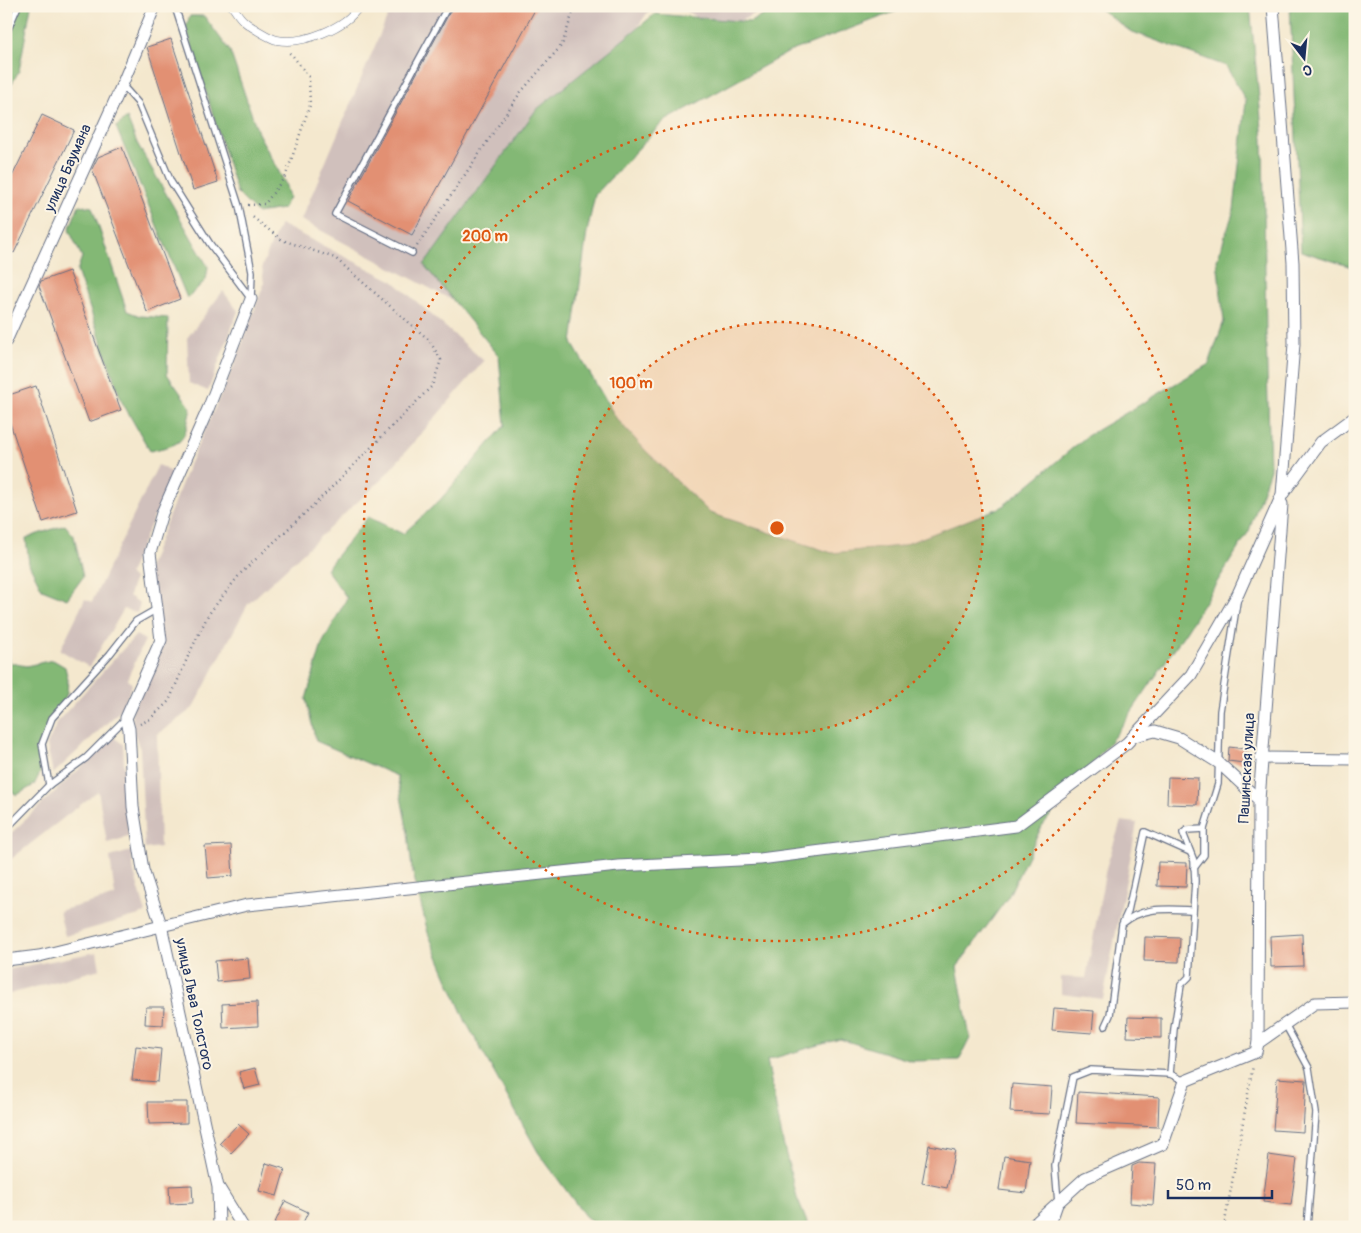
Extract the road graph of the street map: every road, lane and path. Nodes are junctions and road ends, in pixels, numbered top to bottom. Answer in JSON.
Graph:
{"nodes":[{"id":1,"x":18,"y":6,"type":"edge"},
{"id":2,"x":155,"y":6,"type":"edge"},
{"id":3,"x":169,"y":6,"type":"edge"},
{"id":4,"x":232,"y":6,"type":"edge"},
{"id":5,"x":359,"y":6,"type":"edge"},
{"id":6,"x":448,"y":6,"type":"edge"},
{"id":7,"x":575,"y":6,"type":"edge"},
{"id":8,"x":1273,"y":6,"type":"edge"},
{"id":9,"x":6,"y":34,"type":"edge"},
{"id":10,"x":286,"y":51,"type":"dead end"},
{"id":11,"x":122,"y":85,"type":"junction"},
{"id":12,"x":239,"y":206,"type":"junction"},
{"id":13,"x":412,"y":254,"type":"joint"},
{"id":14,"x":251,"y":299,"type":"junction"},
{"id":15,"x":6,"y":340,"type":"edge"},
{"id":16,"x":1355,"y":416,"type":"edge"},
{"id":17,"x":1282,"y":495,"type":"junction"},
{"id":18,"x":1238,"y":594,"type":"junction"},
{"id":19,"x":157,"y":609,"type":"junction"},
{"id":20,"x":127,"y":724,"type":"junction"},
{"id":21,"x":1135,"y":736,"type":"junction"},
{"id":22,"x":1261,"y":758,"type":"junction"},
{"id":23,"x":1355,"y":759,"type":"edge"},
{"id":24,"x":1219,"y":763,"type":"junction"},
{"id":25,"x":49,"y":785,"type":"junction"},
{"id":26,"x":1259,"y":800,"type":"junction"},
{"id":27,"x":6,"y":829,"type":"edge"},
{"id":28,"x":1204,"y":829,"type":"junction"},
{"id":29,"x":1190,"y":852,"type":"junction"},
{"id":30,"x":1194,"y":868,"type":"junction"},
{"id":31,"x":1193,"y":910,"type":"junction"},
{"id":32,"x":1122,"y":924,"type":"junction"},
{"id":33,"x":161,"y":925,"type":"junction"},
{"id":34,"x":6,"y":960,"type":"edge"},
{"id":35,"x":1355,"y":1002,"type":"edge"},
{"id":36,"x":1285,"y":1024,"type":"junction"},
{"id":37,"x":1105,"y":1026,"type":"dead end"},
{"id":38,"x":1257,"y":1048,"type":"junction"},
{"id":39,"x":1170,"y":1074,"type":"junction"},
{"id":40,"x":1186,"y":1080,"type":"junction"},
{"id":41,"x":218,"y":1187,"type":"junction"},
{"id":42,"x":1058,"y":1202,"type":"junction"},
{"id":43,"x":219,"y":1227,"type":"edge"},
{"id":44,"x":244,"y":1227,"type":"edge"},
{"id":45,"x":1030,"y":1227,"type":"edge"},
{"id":46,"x":1049,"y":1227,"type":"edge"},
{"id":47,"x":1224,"y":1227,"type":"edge"},
{"id":48,"x":1307,"y":1227,"type":"edge"}],
"edges":[{"from":1,"to":9,"type":"lane"},
{"from":2,"to":11,"type":"street","name":"улица Баумана"},
{"from":3,"to":12,"type":"lane"},
{"from":4,"to":5,"type":"street"},
{"from":6,"to":13,"type":"lane"},
{"from":7,"to":13,"type":"path"},
{"from":8,"to":17,"type":"street","name":"Пашинская улица"},
{"from":10,"to":12,"type":"path"},
{"from":11,"to":14,"type":"lane"},
{"from":11,"to":15,"type":"street","name":"улица Баумана"},
{"from":12,"to":14,"type":"lane"},
{"from":12,"to":20,"type":"path"},
{"from":14,"to":19,"type":"street"},
{"from":16,"to":17,"type":"street"},
{"from":17,"to":18,"type":"street"},
{"from":17,"to":22,"type":"street","name":"Пашинская улица"},
{"from":18,"to":21,"type":"street"},
{"from":18,"to":24,"type":"lane"},
{"from":19,"to":20,"type":"street"},
{"from":19,"to":25,"type":"lane"},
{"from":20,"to":25,"type":"lane"},
{"from":20,"to":33,"type":"street"},
{"from":21,"to":24,"type":"street"},
{"from":21,"to":33,"type":"street"},
{"from":22,"to":23,"type":"street"},
{"from":22,"to":26,"type":"street","name":"Пашинская улица"},
{"from":24,"to":26,"type":"street"},
{"from":24,"to":28,"type":"lane"},
{"from":25,"to":27,"type":"lane"},
{"from":26,"to":38,"type":"street","name":"Пашинская улица"},
{"from":28,"to":29,"type":"lane"},
{"from":28,"to":30,"type":"lane"},
{"from":29,"to":30,"type":"lane"},
{"from":29,"to":32,"type":"lane"},
{"from":30,"to":31,"type":"lane"},
{"from":31,"to":32,"type":"lane"},
{"from":31,"to":39,"type":"lane"},
{"from":32,"to":37,"type":"lane"},
{"from":33,"to":34,"type":"street","name":"улица Льва Толстого"},
{"from":33,"to":41,"type":"street","name":"улица Льва Толстого"},
{"from":35,"to":36,"type":"street"},
{"from":36,"to":38,"type":"street"},
{"from":36,"to":48,"type":"lane"},
{"from":38,"to":40,"type":"street"},
{"from":38,"to":47,"type":"path"},
{"from":39,"to":40,"type":"lane"},
{"from":39,"to":42,"type":"lane"},
{"from":40,"to":42,"type":"street"},
{"from":41,"to":43,"type":"street","name":"улица Льва Толстого"},
{"from":41,"to":44,"type":"street","name":"улица Льва Толстого"},
{"from":42,"to":45,"type":"street"},
{"from":42,"to":46,"type":"street"}]}
